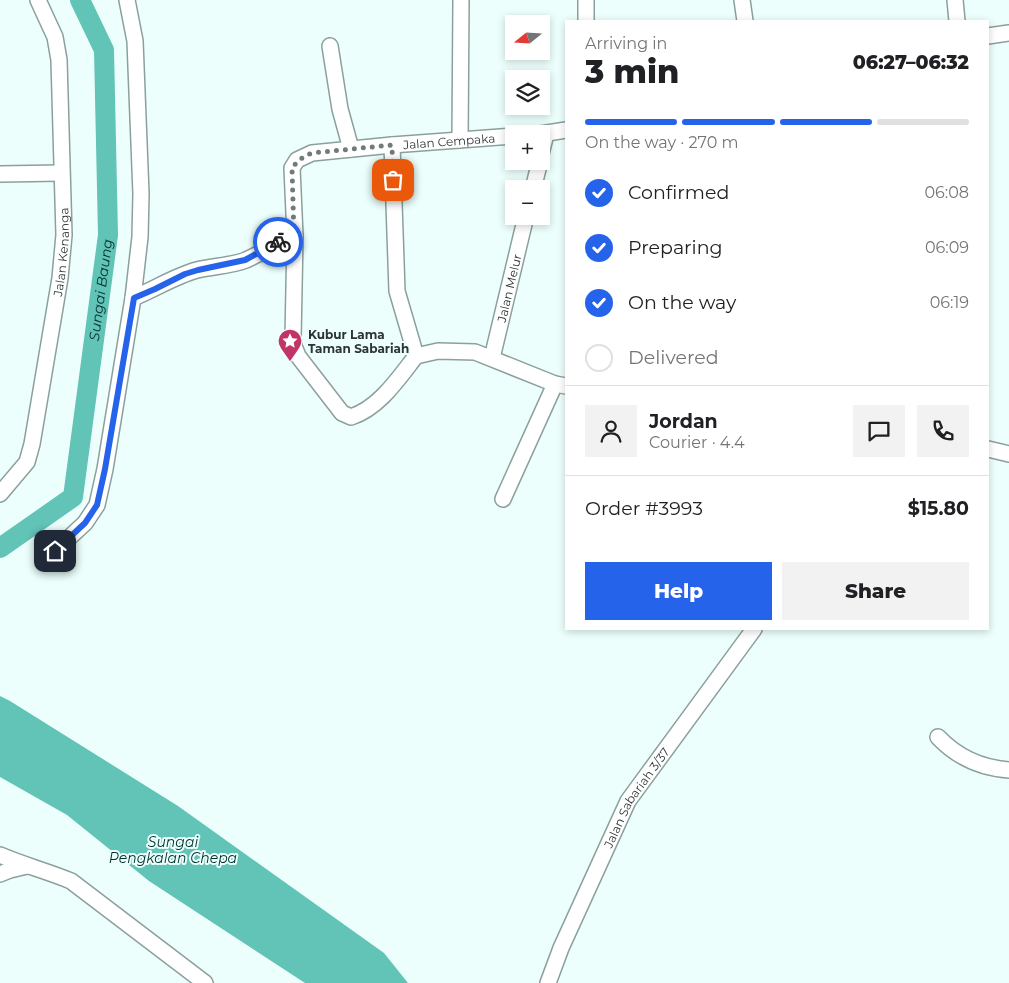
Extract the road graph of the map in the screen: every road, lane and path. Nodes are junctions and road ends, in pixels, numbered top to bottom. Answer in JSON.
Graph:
{"nodes":[{"id":1,"x":38,"y":0,"type":"edge"},
{"id":2,"x":127,"y":0,"type":"edge"},
{"id":3,"x":461,"y":0,"type":"edge"},
{"id":4,"x":586,"y":0,"type":"edge"},
{"id":5,"x":742,"y":0,"type":"edge"},
{"id":6,"x":955,"y":0,"type":"edge"},
{"id":7,"x":586,"y":20,"type":"edge"},
{"id":8,"x":745,"y":20,"type":"edge"},
{"id":9,"x":957,"y":20,"type":"edge"},
{"id":10,"x":1009,"y":33,"type":"edge"},
{"id":11,"x":989,"y":36,"type":"edge"},
{"id":12,"x":330,"y":46,"type":"dead end"},
{"id":13,"x":565,"y":130,"type":"edge"},
{"id":14,"x":550,"y":133,"type":"edge"},
{"id":15,"x":505,"y":137,"type":"edge"},
{"id":16,"x":460,"y":140,"type":"junction"},
{"id":17,"x":392,"y":145,"type":"junction"},
{"id":18,"x":350,"y":149,"type":"junction"},
{"id":19,"x":61,"y":173,"type":"junction"},
{"id":20,"x":0,"y":174,"type":"edge"},
{"id":21,"x":524,"y":225,"type":"edge"},
{"id":22,"x":294,"y":236,"type":"junction"},
{"id":23,"x":134,"y":298,"type":"junction"},
{"id":24,"x":416,"y":356,"type":"junction"},
{"id":25,"x":492,"y":358,"type":"junction"},
{"id":26,"x":561,"y":385,"type":"edge"},
{"id":27,"x":989,"y":449,"type":"edge"},
{"id":28,"x":1009,"y":454,"type":"edge"},
{"id":29,"x":0,"y":494,"type":"edge"},
{"id":30,"x":503,"y":499,"type":"dead end"},
{"id":31,"x":55,"y":551,"type":"dead end"},
{"id":32,"x":753,"y":630,"type":"edge"},
{"id":33,"x":938,"y":737,"type":"dead end"},
{"id":34,"x":1009,"y":770,"type":"edge"},
{"id":35,"x":0,"y":855,"type":"edge"},
{"id":36,"x":27,"y":866,"type":"junction"},
{"id":37,"x":0,"y":874,"type":"edge"},
{"id":38,"x":204,"y":983,"type":"edge"},
{"id":39,"x":548,"y":983,"type":"edge"}],
"edges":[{"from":1,"to":19,"type":"street","name":"Jalan Kenanga"},
{"from":2,"to":23,"type":"street"},
{"from":3,"to":16,"type":"street"},
{"from":4,"to":7,"type":"street"},
{"from":5,"to":8,"type":"street"},
{"from":6,"to":9,"type":"street"},
{"from":10,"to":11,"type":"street"},
{"from":12,"to":18,"type":"street"},
{"from":13,"to":14,"type":"street"},
{"from":15,"to":16,"type":"street","name":"Jalan Cempaka"},
{"from":16,"to":17,"type":"street","name":"Jalan Cempaka"},
{"from":17,"to":18,"type":"street","name":"Jalan Cempaka"},
{"from":17,"to":24,"type":"street"},
{"from":18,"to":22,"type":"street","name":"Jalan Cempaka"},
{"from":19,"to":20,"type":"street"},
{"from":19,"to":29,"type":"street","name":"Jalan Kenanga"},
{"from":21,"to":25,"type":"street","name":"Jalan Melur"},
{"from":22,"to":23,"type":"street"},
{"from":22,"to":24,"type":"street"},
{"from":23,"to":31,"type":"street"},
{"from":24,"to":25,"type":"street"},
{"from":25,"to":26,"type":"street"},
{"from":26,"to":30,"type":"street"},
{"from":27,"to":28,"type":"street"},
{"from":32,"to":39,"type":"street","name":"Jalan Sabariah 3/37"},
{"from":33,"to":34,"type":"street"},
{"from":35,"to":36,"type":"street"},
{"from":36,"to":37,"type":"street"},
{"from":36,"to":38,"type":"street"}]}
